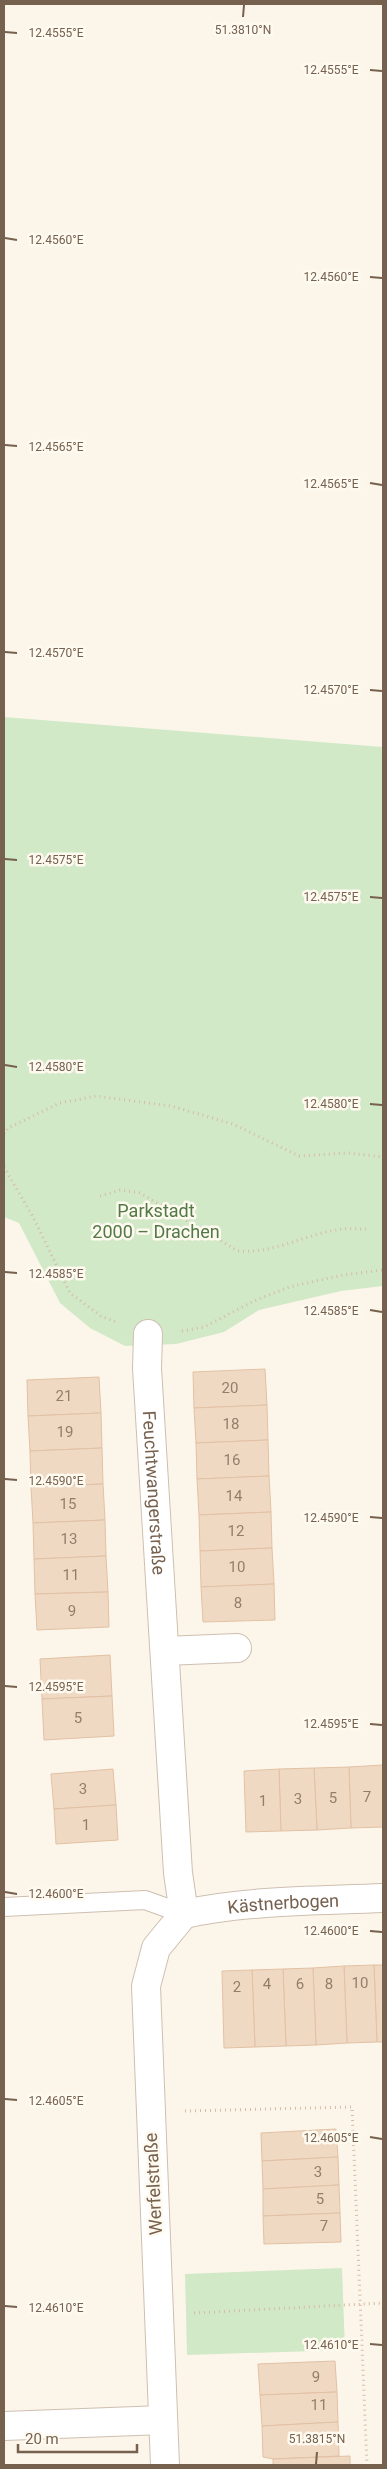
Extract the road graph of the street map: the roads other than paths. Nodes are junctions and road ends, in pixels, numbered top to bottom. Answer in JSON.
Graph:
{"nodes":[{"id":1,"x":148,"y":1334,"type":"road end"},
{"id":2,"x":237,"y":1648,"type":"dead end"},
{"id":3,"x":166,"y":1651,"type":"junction"},
{"id":4,"x":383,"y":1898,"type":"edge"},
{"id":5,"x":4,"y":1907,"type":"edge"},
{"id":6,"x":184,"y":1914,"type":"junction"},
{"id":7,"x":163,"y":2420,"type":"junction"},
{"id":8,"x":4,"y":2426,"type":"edge"},
{"id":9,"x":165,"y":2465,"type":"edge"}],
"edges":[{"from":1,"to":3,"type":"street","name":"Feuchtwangerstraße"},
{"from":2,"to":3,"type":"street"},
{"from":3,"to":6,"type":"street","name":"Feuchtwangerstraße"},
{"from":4,"to":6,"type":"street","name":"Kästnerbogen"},
{"from":5,"to":6,"type":"lane"},
{"from":6,"to":7,"type":"street","name":"Werfelstraße"},
{"from":7,"to":8,"type":"street"},
{"from":7,"to":9,"type":"street","name":"Werfelstraße"}]}
